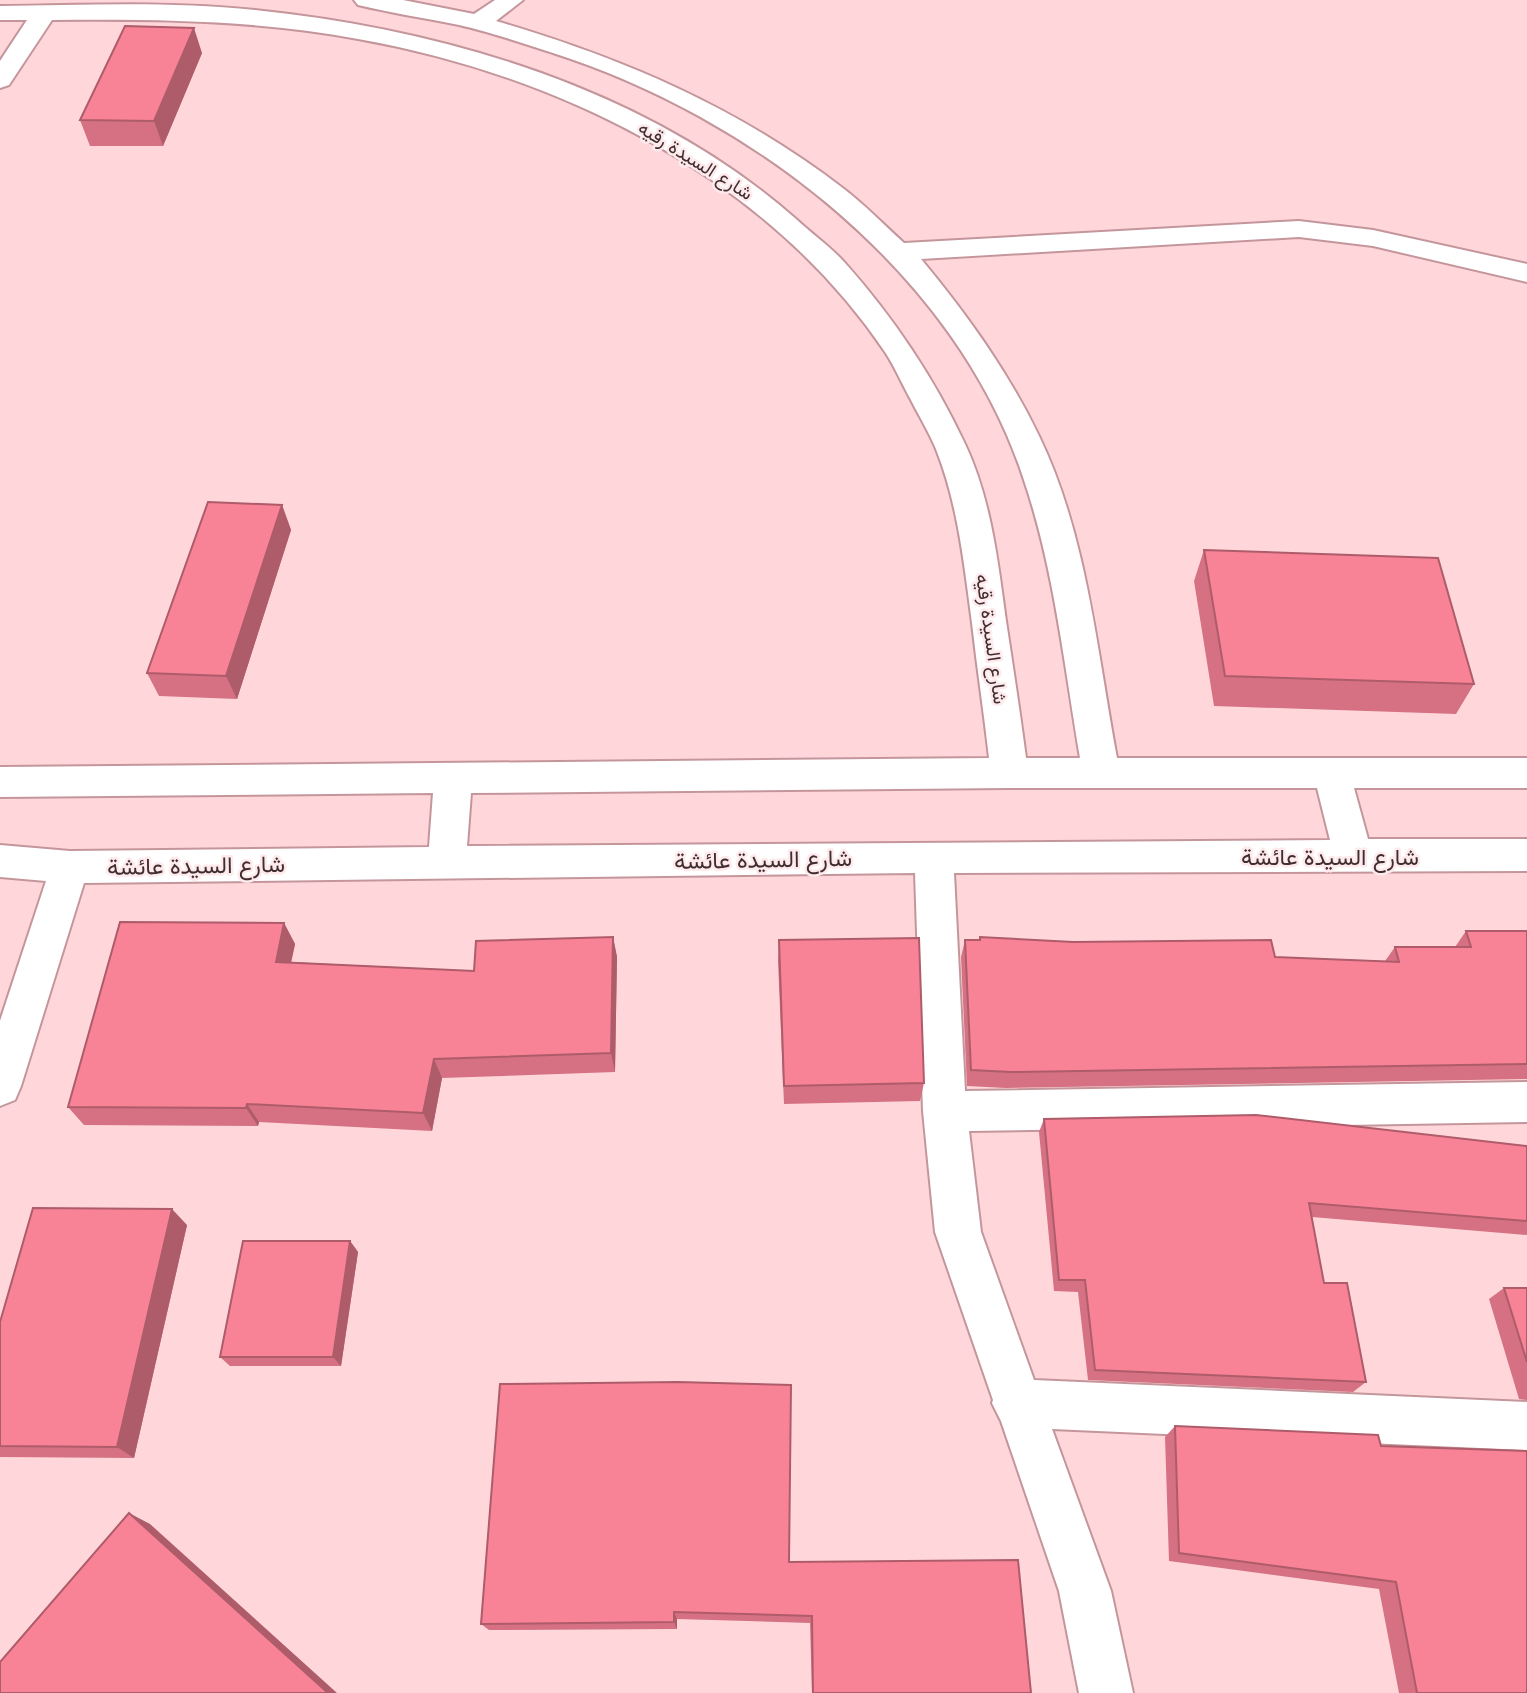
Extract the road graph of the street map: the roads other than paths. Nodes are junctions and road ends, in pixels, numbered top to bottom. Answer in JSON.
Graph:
{"nodes":[{"id":1,"x":366,"y":0,"type":"edge"},
{"id":2,"x":511,"y":0,"type":"edge"},
{"id":3,"x":0,"y":13,"type":"edge"},
{"id":4,"x":44,"y":13,"type":"junction"},
{"id":5,"x":478,"y":22,"type":"junction"},
{"id":6,"x":0,"y":80,"type":"edge"},
{"id":7,"x":897,"y":253,"type":"junction"},
{"id":8,"x":1527,"y":273,"type":"edge"},
{"id":9,"x":1527,"y":773,"type":"edge"},
{"id":10,"x":1009,"y":774,"type":"junction"},
{"id":11,"x":1101,"y":774,"type":"junction"},
{"id":12,"x":1332,"y":774,"type":"junction"},
{"id":13,"x":453,"y":779,"type":"junction"},
{"id":14,"x":0,"y":782,"type":"edge"},
{"id":15,"x":1527,"y":855,"type":"edge"},
{"id":16,"x":1353,"y":856,"type":"junction"},
{"id":17,"x":934,"y":857,"type":"junction"},
{"id":18,"x":0,"y":861,"type":"edge"},
{"id":19,"x":447,"y":862,"type":"junction"},
{"id":20,"x":71,"y":867,"type":"junction"},
{"id":21,"x":0,"y":1086,"type":"edge"},
{"id":22,"x":1527,"y":1102,"type":"edge"},
{"id":23,"x":945,"y":1111,"type":"junction"},
{"id":24,"x":1016,"y":1403,"type":"junction"},
{"id":25,"x":1527,"y":1426,"type":"edge"},
{"id":26,"x":1107,"y":1693,"type":"edge"}],
"edges":[{"from":1,"to":5,"type":"street","name":"شارع السيدة رقيه"},
{"from":2,"to":5,"type":"street"},
{"from":3,"to":4,"type":"street","name":"شارع السيدة رقيه"},
{"from":4,"to":6,"type":"street"},
{"from":4,"to":10,"type":"street","name":"شارع السيدة رقيه"},
{"from":5,"to":7,"type":"street","name":"شارع السيدة رقيه"},
{"from":7,"to":8,"type":"street"},
{"from":7,"to":11,"type":"street","name":"شارع السيدة رقيه"},
{"from":9,"to":12,"type":"street"},
{"from":10,"to":11,"type":"street"},
{"from":10,"to":13,"type":"street"},
{"from":11,"to":12,"type":"street"},
{"from":12,"to":16,"type":"street"},
{"from":13,"to":14,"type":"street"},
{"from":13,"to":19,"type":"street"},
{"from":15,"to":16,"type":"street","name":"شارع السيدة عائشة"},
{"from":16,"to":17,"type":"street","name":"شارع السيدة عائشة"},
{"from":17,"to":19,"type":"street","name":"شارع السيدة عائشة"},
{"from":17,"to":23,"type":"street"},
{"from":18,"to":20,"type":"street","name":"شارع السيدة عائشة"},
{"from":19,"to":20,"type":"street","name":"شارع السيدة عائشة"},
{"from":20,"to":21,"type":"street"},
{"from":22,"to":23,"type":"street"},
{"from":23,"to":24,"type":"street"},
{"from":24,"to":25,"type":"street"},
{"from":24,"to":26,"type":"street"}]}
